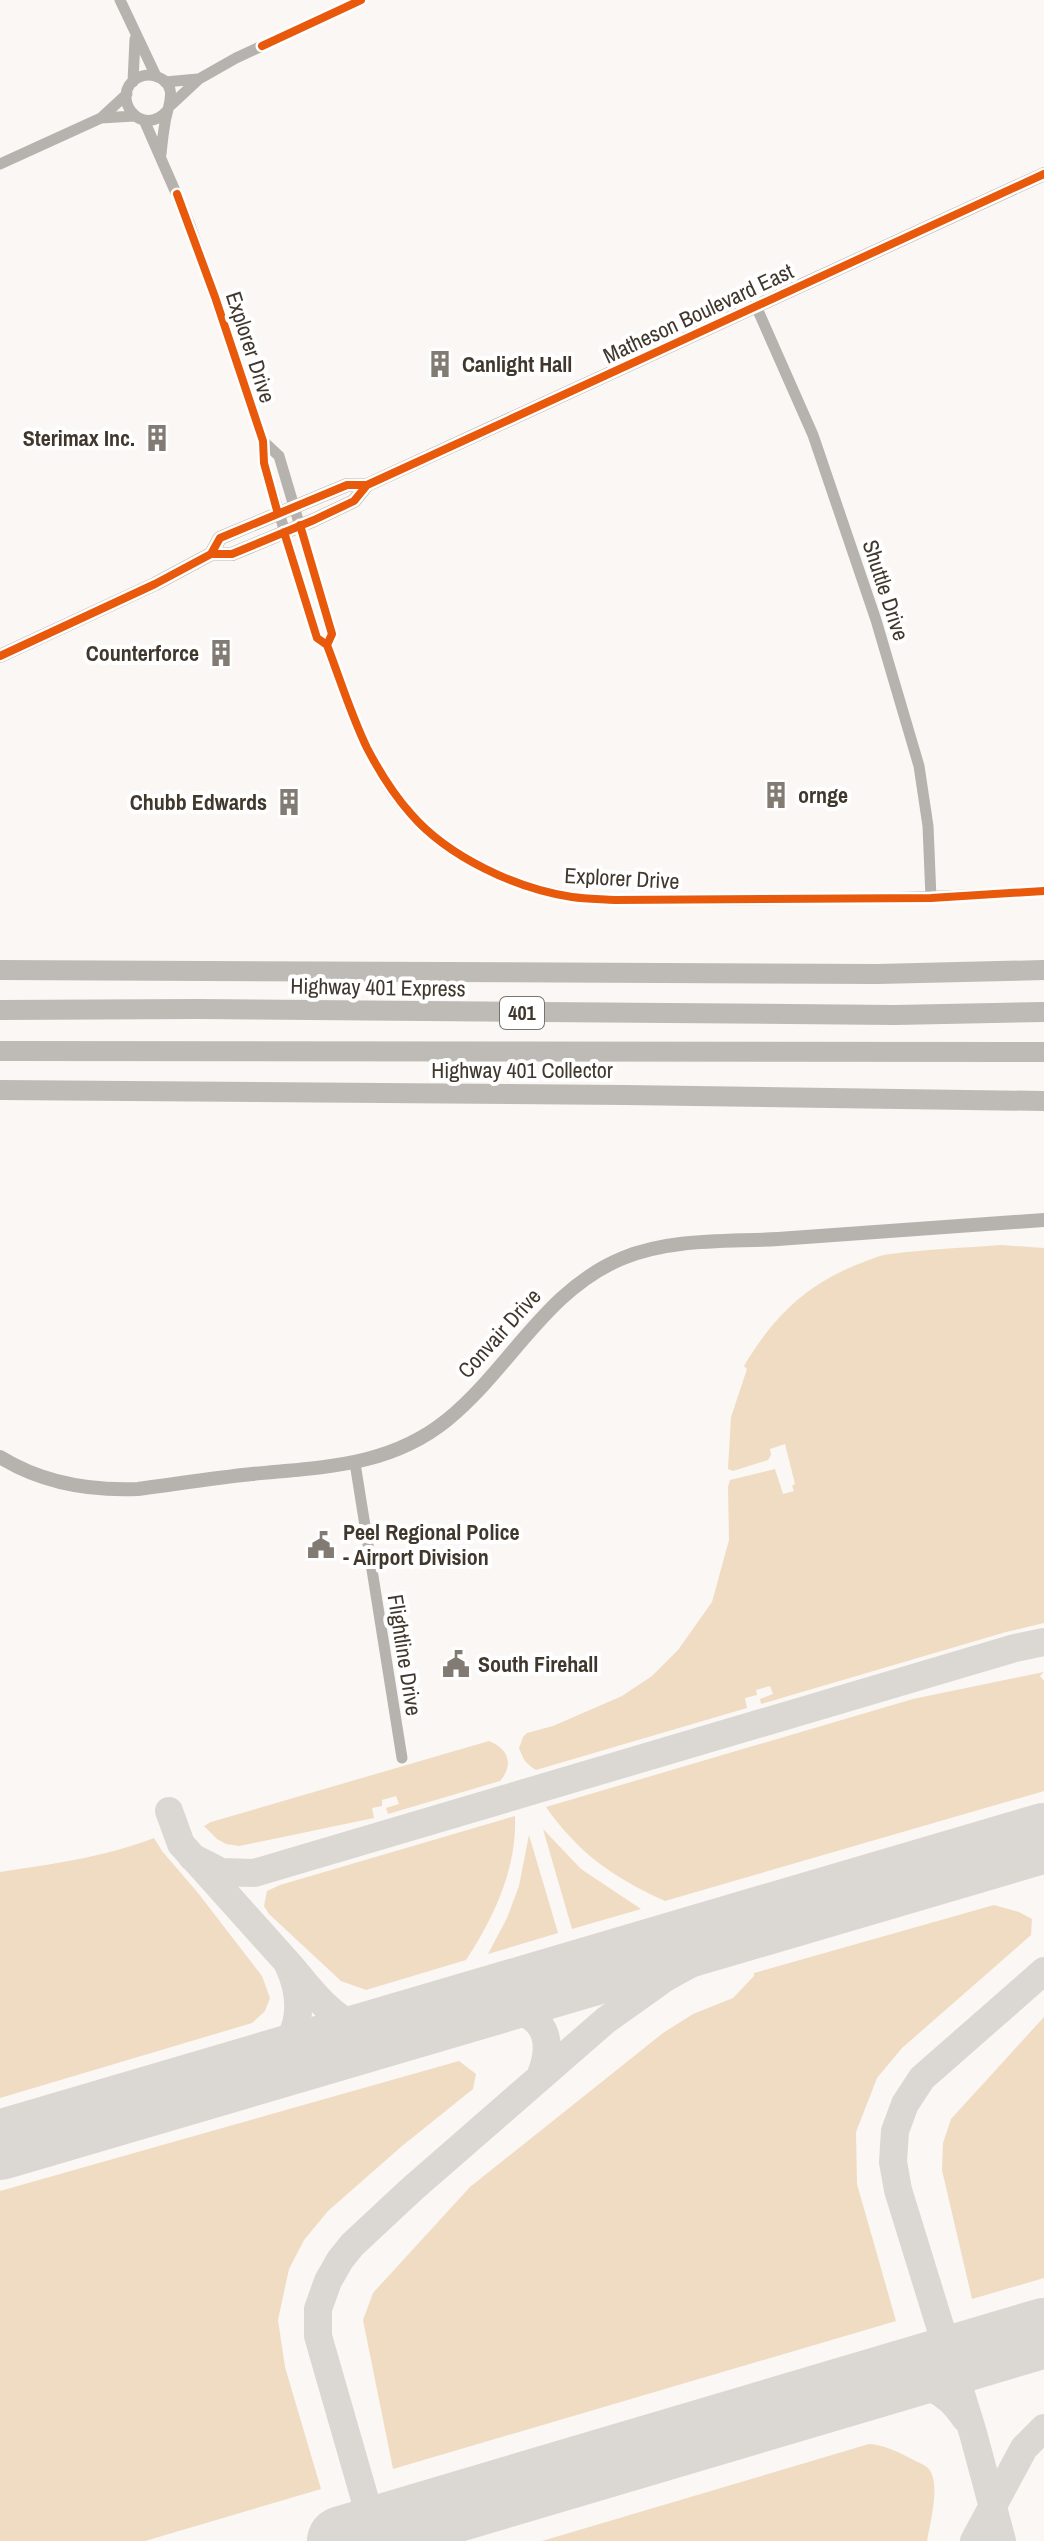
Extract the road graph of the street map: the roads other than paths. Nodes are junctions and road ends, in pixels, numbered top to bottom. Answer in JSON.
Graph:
{"nodes":[{"id":1,"x":120,"y":0,"type":"edge"},
{"id":2,"x":361,"y":0,"type":"edge"},
{"id":3,"x":135,"y":35,"type":"junction"},
{"id":4,"x":161,"y":79,"type":"junction"},
{"id":5,"x":199,"y":79,"type":"junction"},
{"id":6,"x":133,"y":82,"type":"junction"},
{"id":7,"x":127,"y":94,"type":"junction"},
{"id":8,"x":169,"y":108,"type":"junction"},
{"id":9,"x":101,"y":118,"type":"junction"},
{"id":10,"x":139,"y":118,"type":"junction"},
{"id":11,"x":161,"y":155,"type":"junction"},
{"id":12,"x":0,"y":164,"type":"edge"},
{"id":13,"x":1044,"y":174,"type":"edge"},
{"id":14,"x":756,"y":306,"type":"junction"},
{"id":15,"x":263,"y":441,"type":"junction"},
{"id":16,"x":367,"y":485,"type":"junction"},
{"id":17,"x":295,"y":508,"type":"junction"},
{"id":18,"x":278,"y":514,"type":"junction"},
{"id":19,"x":300,"y":525,"type":"junction"},
{"id":20,"x":284,"y":532,"type":"junction"},
{"id":21,"x":211,"y":554,"type":"junction"},
{"id":22,"x":327,"y":645,"type":"junction"},
{"id":23,"x":0,"y":656,"type":"edge"},
{"id":24,"x":1044,"y":891,"type":"edge"},
{"id":25,"x":931,"y":898,"type":"junction"},
{"id":26,"x":3,"y":970,"type":"edge"},
{"id":27,"x":1044,"y":970,"type":"edge"},
{"id":28,"x":0,"y":1010,"type":"edge"},
{"id":29,"x":1044,"y":1012,"type":"edge"},
{"id":30,"x":0,"y":1051,"type":"edge"},
{"id":31,"x":1044,"y":1052,"type":"edge"},
{"id":32,"x":0,"y":1092,"type":"edge"},
{"id":33,"x":1044,"y":1101,"type":"edge"},
{"id":34,"x":1044,"y":1220,"type":"edge"},
{"id":35,"x":0,"y":1457,"type":"edge"},
{"id":36,"x":355,"y":1463,"type":"junction"},
{"id":37,"x":402,"y":1758,"type":"dead end"}],
"edges":[{"from":1,"to":3,"type":"street"},
{"from":2,"to":5,"type":"street"},
{"from":3,"to":4,"type":"street"},
{"from":3,"to":6,"type":"street"},
{"from":4,"to":5,"type":"street"},
{"from":4,"to":6,"type":"street"},
{"from":4,"to":8,"type":"street"},
{"from":5,"to":8,"type":"street"},
{"from":6,"to":7,"type":"street"},
{"from":7,"to":9,"type":"street"},
{"from":7,"to":10,"type":"street"},
{"from":8,"to":10,"type":"street"},
{"from":8,"to":11,"type":"street","name":"Explorer Drive"},
{"from":9,"to":10,"type":"street"},
{"from":9,"to":12,"type":"street"},
{"from":10,"to":11,"type":"street","name":"Explorer Drive"},
{"from":11,"to":15,"type":"street","name":"Explorer Drive"},
{"from":13,"to":14,"type":"street","name":"Matheson Boulevard East"},
{"from":14,"to":16,"type":"street","name":"Matheson Boulevard East"},
{"from":14,"to":25,"type":"street","name":"Shuttle Drive"},
{"from":15,"to":17,"type":"street","name":"Explorer Drive"},
{"from":15,"to":18,"type":"street","name":"Explorer Drive"},
{"from":16,"to":17,"type":"street","name":"Matheson Boulevard East"},
{"from":16,"to":19,"type":"street","name":"Matheson Boulevard East"},
{"from":17,"to":18,"type":"street","name":"Matheson Boulevard East"},
{"from":17,"to":19,"type":"street","name":"Explorer Drive"},
{"from":18,"to":20,"type":"street","name":"Explorer Drive"},
{"from":18,"to":21,"type":"street","name":"Matheson Boulevard East"},
{"from":19,"to":20,"type":"street","name":"Matheson Boulevard East"},
{"from":19,"to":22,"type":"street","name":"Explorer Drive"},
{"from":20,"to":21,"type":"street","name":"Matheson Boulevard East"},
{"from":20,"to":22,"type":"street","name":"Explorer Drive"},
{"from":21,"to":23,"type":"street","name":"Matheson Boulevard East"},
{"from":22,"to":25,"type":"street","name":"Explorer Drive"},
{"from":24,"to":25,"type":"street","name":"Explorer Drive"},
{"from":26,"to":27,"type":"highway","number":"401"},
{"from":28,"to":29,"type":"highway","name":"Highway 401 Express","number":"401"},
{"from":30,"to":31,"type":"highway","number":"401"},
{"from":32,"to":33,"type":"highway","name":"Highway 401 Collector"},
{"from":34,"to":36,"type":"street","name":"Convair Drive"},
{"from":35,"to":36,"type":"street","name":"Convair Drive"},
{"from":36,"to":37,"type":"street","name":"Flightline Drive"}]}
